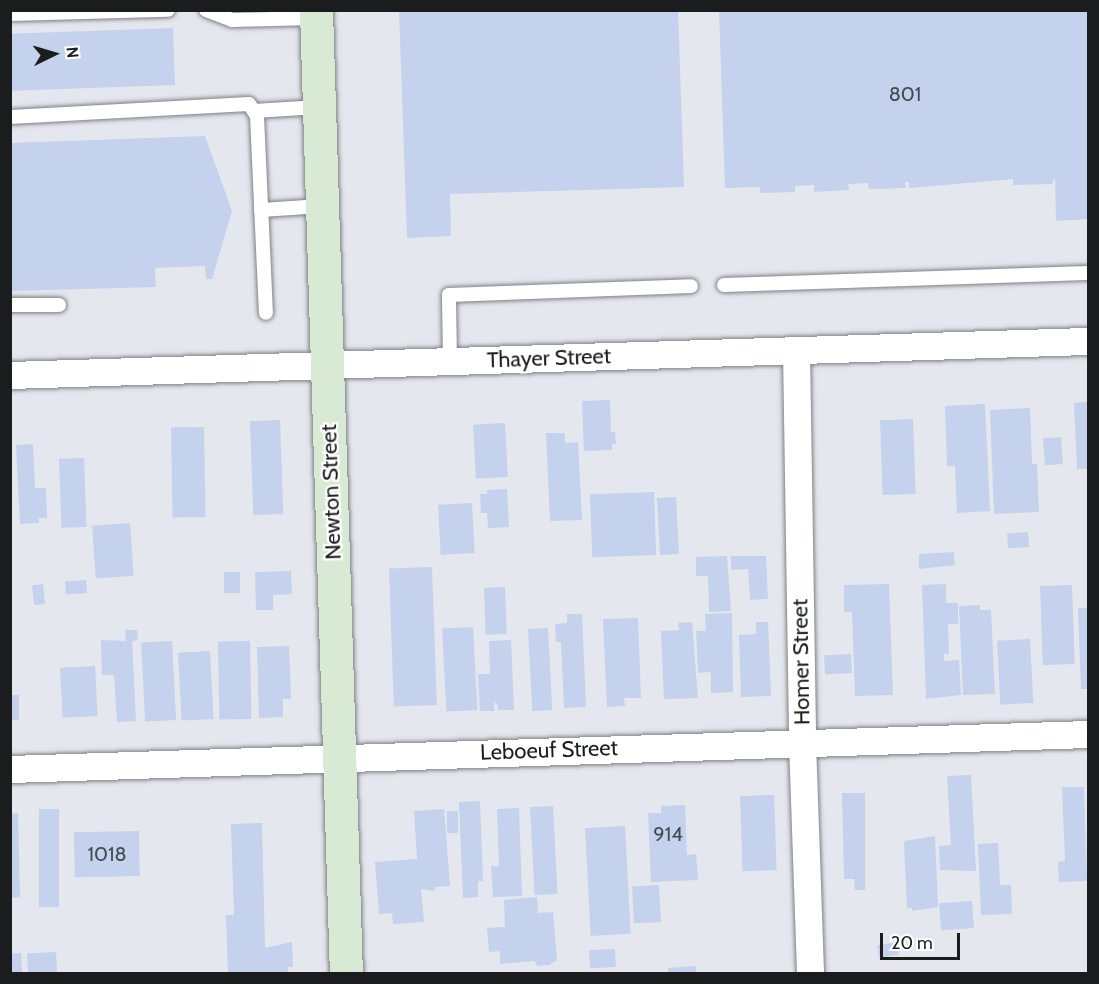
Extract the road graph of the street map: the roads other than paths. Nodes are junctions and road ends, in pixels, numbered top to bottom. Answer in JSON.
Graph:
{"nodes":[{"id":1,"x":168,"y":10,"type":"edge"},
{"id":2,"x":206,"y":10,"type":"edge"},
{"id":3,"x":10,"y":14,"type":"edge"},
{"id":4,"x":316,"y":14,"type":"edge"},
{"id":5,"x":319,"y":107,"type":"junction"},
{"id":6,"x":254,"y":111,"type":"junction"},
{"id":7,"x":10,"y":117,"type":"edge"},
{"id":8,"x":322,"y":206,"type":"junction"},
{"id":9,"x":261,"y":210,"type":"junction"},
{"id":10,"x":1089,"y":273,"type":"edge"},
{"id":11,"x":724,"y":285,"type":"dead end"},
{"id":12,"x":691,"y":286,"type":"dead end"},
{"id":13,"x":10,"y":305,"type":"edge"},
{"id":14,"x":58,"y":305,"type":"dead end"},
{"id":15,"x":266,"y":313,"type":"dead end"},
{"id":16,"x":1089,"y":341,"type":"edge"},
{"id":17,"x":796,"y":350,"type":"junction"},
{"id":18,"x":450,"y":361,"type":"junction"},
{"id":19,"x":327,"y":364,"type":"junction"},
{"id":20,"x":10,"y":375,"type":"edge"},
{"id":21,"x":1089,"y":734,"type":"edge"},
{"id":22,"x":802,"y":742,"type":"junction"},
{"id":23,"x":339,"y":757,"type":"junction"},
{"id":24,"x":10,"y":769,"type":"edge"},
{"id":25,"x":346,"y":974,"type":"edge"},
{"id":26,"x":810,"y":974,"type":"edge"}],
"edges":[{"from":1,"to":3,"type":"lane"},
{"from":2,"to":4,"type":"lane"},
{"from":4,"to":5,"type":"main road","name":"Newton Street"},
{"from":5,"to":6,"type":"lane"},
{"from":5,"to":8,"type":"main road","name":"Newton Street"},
{"from":6,"to":7,"type":"lane"},
{"from":6,"to":9,"type":"lane"},
{"from":8,"to":9,"type":"lane"},
{"from":8,"to":19,"type":"main road","name":"Newton Street"},
{"from":9,"to":15,"type":"lane"},
{"from":10,"to":11,"type":"lane"},
{"from":12,"to":18,"type":"lane"},
{"from":13,"to":14,"type":"lane"},
{"from":16,"to":17,"type":"street","name":"Thayer Street"},
{"from":17,"to":18,"type":"street","name":"Thayer Street"},
{"from":17,"to":22,"type":"street","name":"Homer Street"},
{"from":18,"to":19,"type":"street","name":"Thayer Street"},
{"from":19,"to":20,"type":"street","name":"Thayer Street"},
{"from":19,"to":23,"type":"main road","name":"Newton Street"},
{"from":21,"to":22,"type":"street","name":"Leboeuf Street"},
{"from":22,"to":23,"type":"street","name":"Leboeuf Street"},
{"from":22,"to":26,"type":"street","name":"Homer Street"},
{"from":23,"to":24,"type":"street","name":"Leboeuf Street"},
{"from":23,"to":25,"type":"main road","name":"Newton Street"}]}
